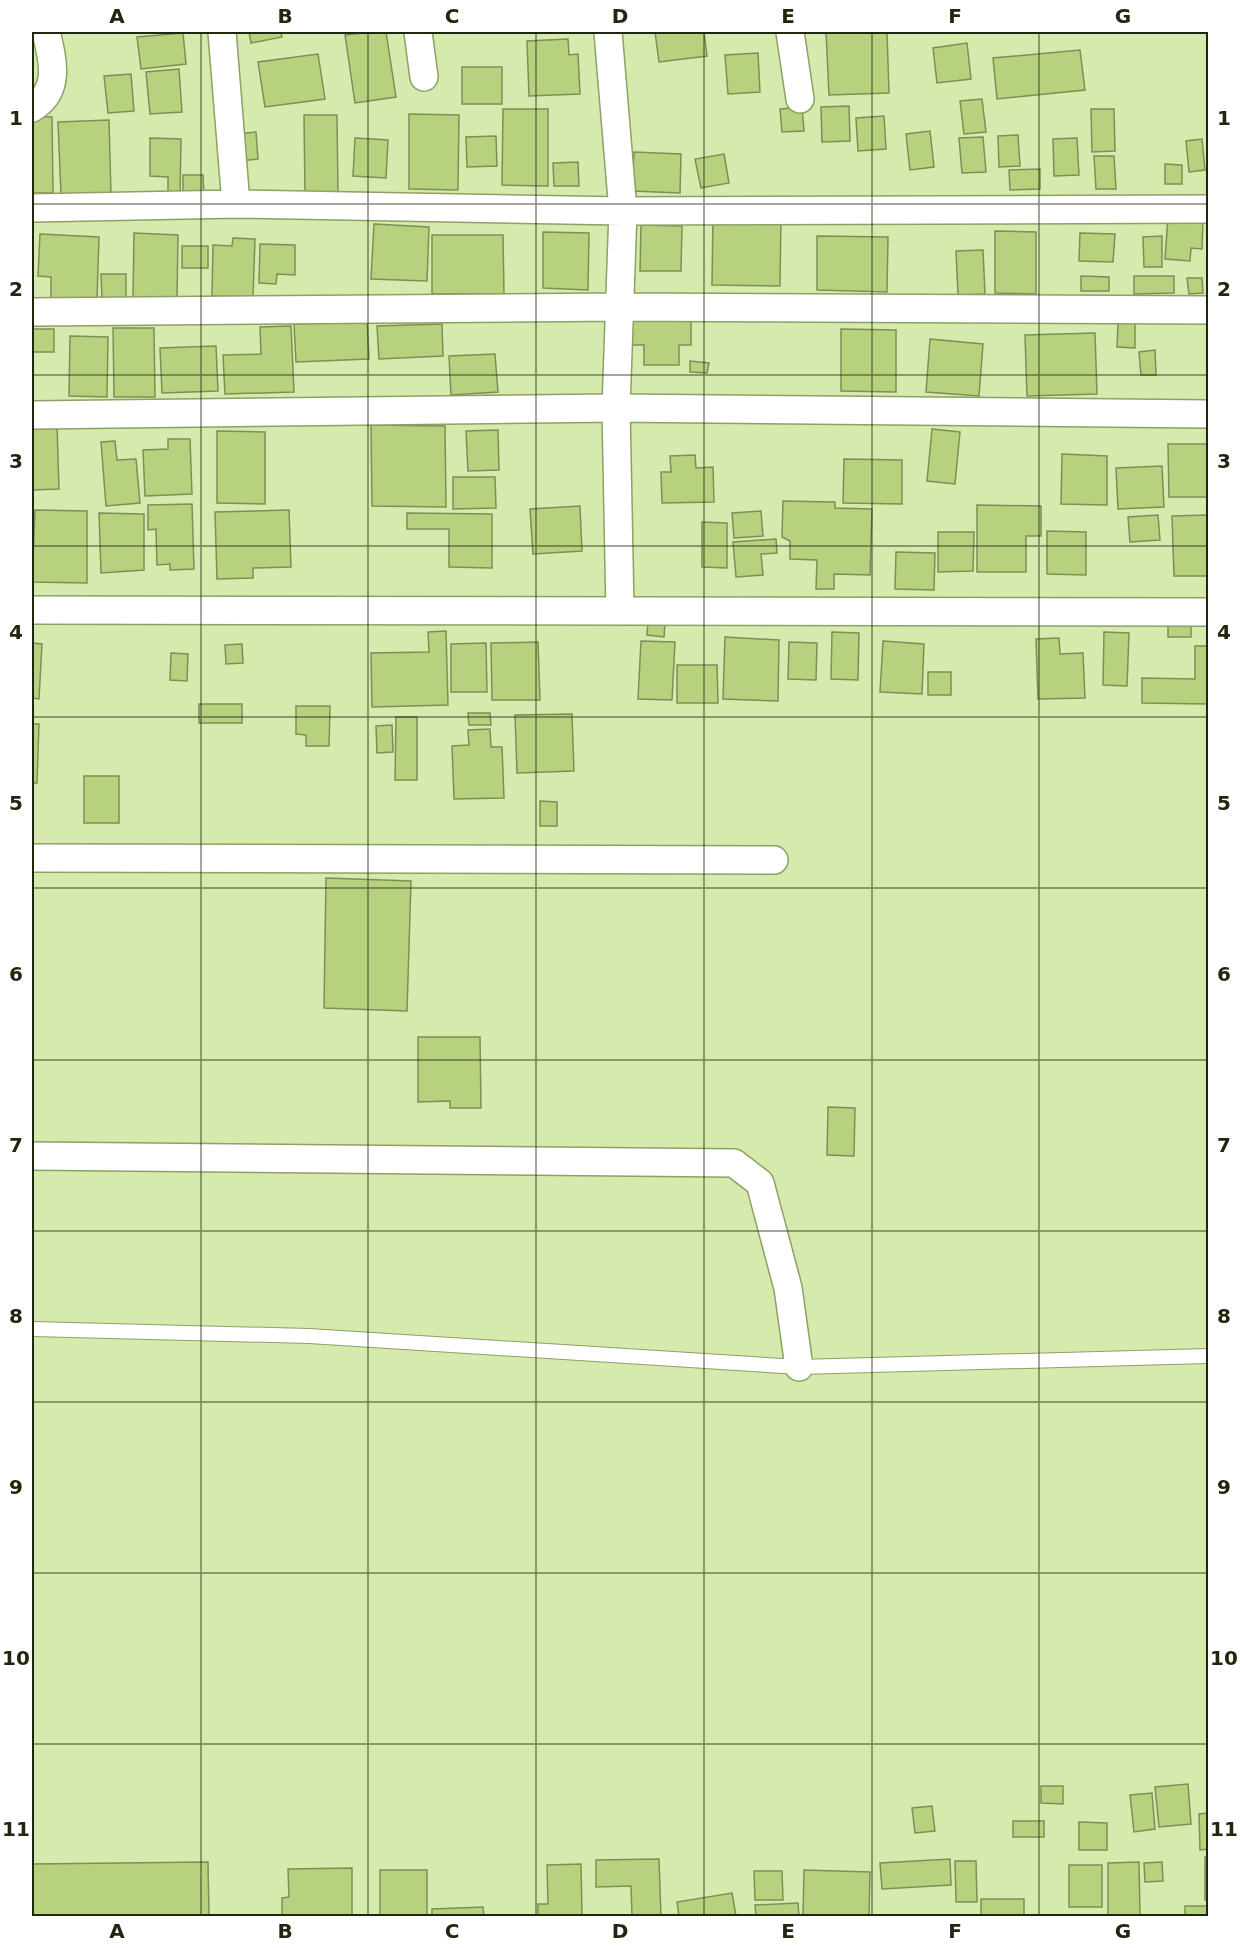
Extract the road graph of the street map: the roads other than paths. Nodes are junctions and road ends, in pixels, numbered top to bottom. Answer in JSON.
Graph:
{"nodes":[{"id":1,"x":46,"y":32,"type":"edge"},
{"id":2,"x":222,"y":32,"type":"edge"},
{"id":3,"x":418,"y":32,"type":"edge"},
{"id":4,"x":608,"y":32,"type":"edge"},
{"id":5,"x":790,"y":32,"type":"edge"},
{"id":6,"x":424,"y":77,"type":"dead end"},
{"id":7,"x":801,"y":99,"type":"dead end"},
{"id":8,"x":32,"y":108,"type":"edge"},
{"id":9,"x":236,"y":204,"type":"junction"},
{"id":10,"x":32,"y":208,"type":"edge"},
{"id":11,"x":1209,"y":209,"type":"edge"},
{"id":12,"x":623,"y":211,"type":"junction"},
{"id":13,"x":619,"y":307,"type":"junction"},
{"id":14,"x":1209,"y":310,"type":"edge"},
{"id":15,"x":32,"y":312,"type":"edge"},
{"id":16,"x":616,"y":408,"type":"junction"},
{"id":17,"x":1209,"y":414,"type":"edge"},
{"id":18,"x":32,"y":415,"type":"edge"},
{"id":19,"x":32,"y":610,"type":"edge"},
{"id":20,"x":620,"y":611,"type":"junction"},
{"id":21,"x":1209,"y":612,"type":"edge"},
{"id":22,"x":32,"y":858,"type":"edge"},
{"id":23,"x":774,"y":860,"type":"dead end"},
{"id":24,"x":32,"y":1156,"type":"edge"},
{"id":25,"x":32,"y":1329,"type":"edge"},
{"id":26,"x":1209,"y":1356,"type":"edge"},
{"id":27,"x":799,"y":1367,"type":"junction"}],
"edges":[{"from":1,"to":8,"type":"street"},
{"from":2,"to":9,"type":"street"},
{"from":3,"to":6,"type":"street"},
{"from":4,"to":12,"type":"street"},
{"from":5,"to":7,"type":"street"},
{"from":9,"to":10,"type":"street"},
{"from":9,"to":12,"type":"street"},
{"from":11,"to":12,"type":"street"},
{"from":12,"to":13,"type":"street"},
{"from":13,"to":14,"type":"street"},
{"from":13,"to":15,"type":"street"},
{"from":13,"to":16,"type":"street"},
{"from":16,"to":17,"type":"street"},
{"from":16,"to":18,"type":"street"},
{"from":16,"to":20,"type":"street"},
{"from":19,"to":20,"type":"street"},
{"from":20,"to":21,"type":"street"},
{"from":22,"to":23,"type":"street"},
{"from":24,"to":27,"type":"street"},
{"from":25,"to":27,"type":"lane"},
{"from":26,"to":27,"type":"lane"}]}
